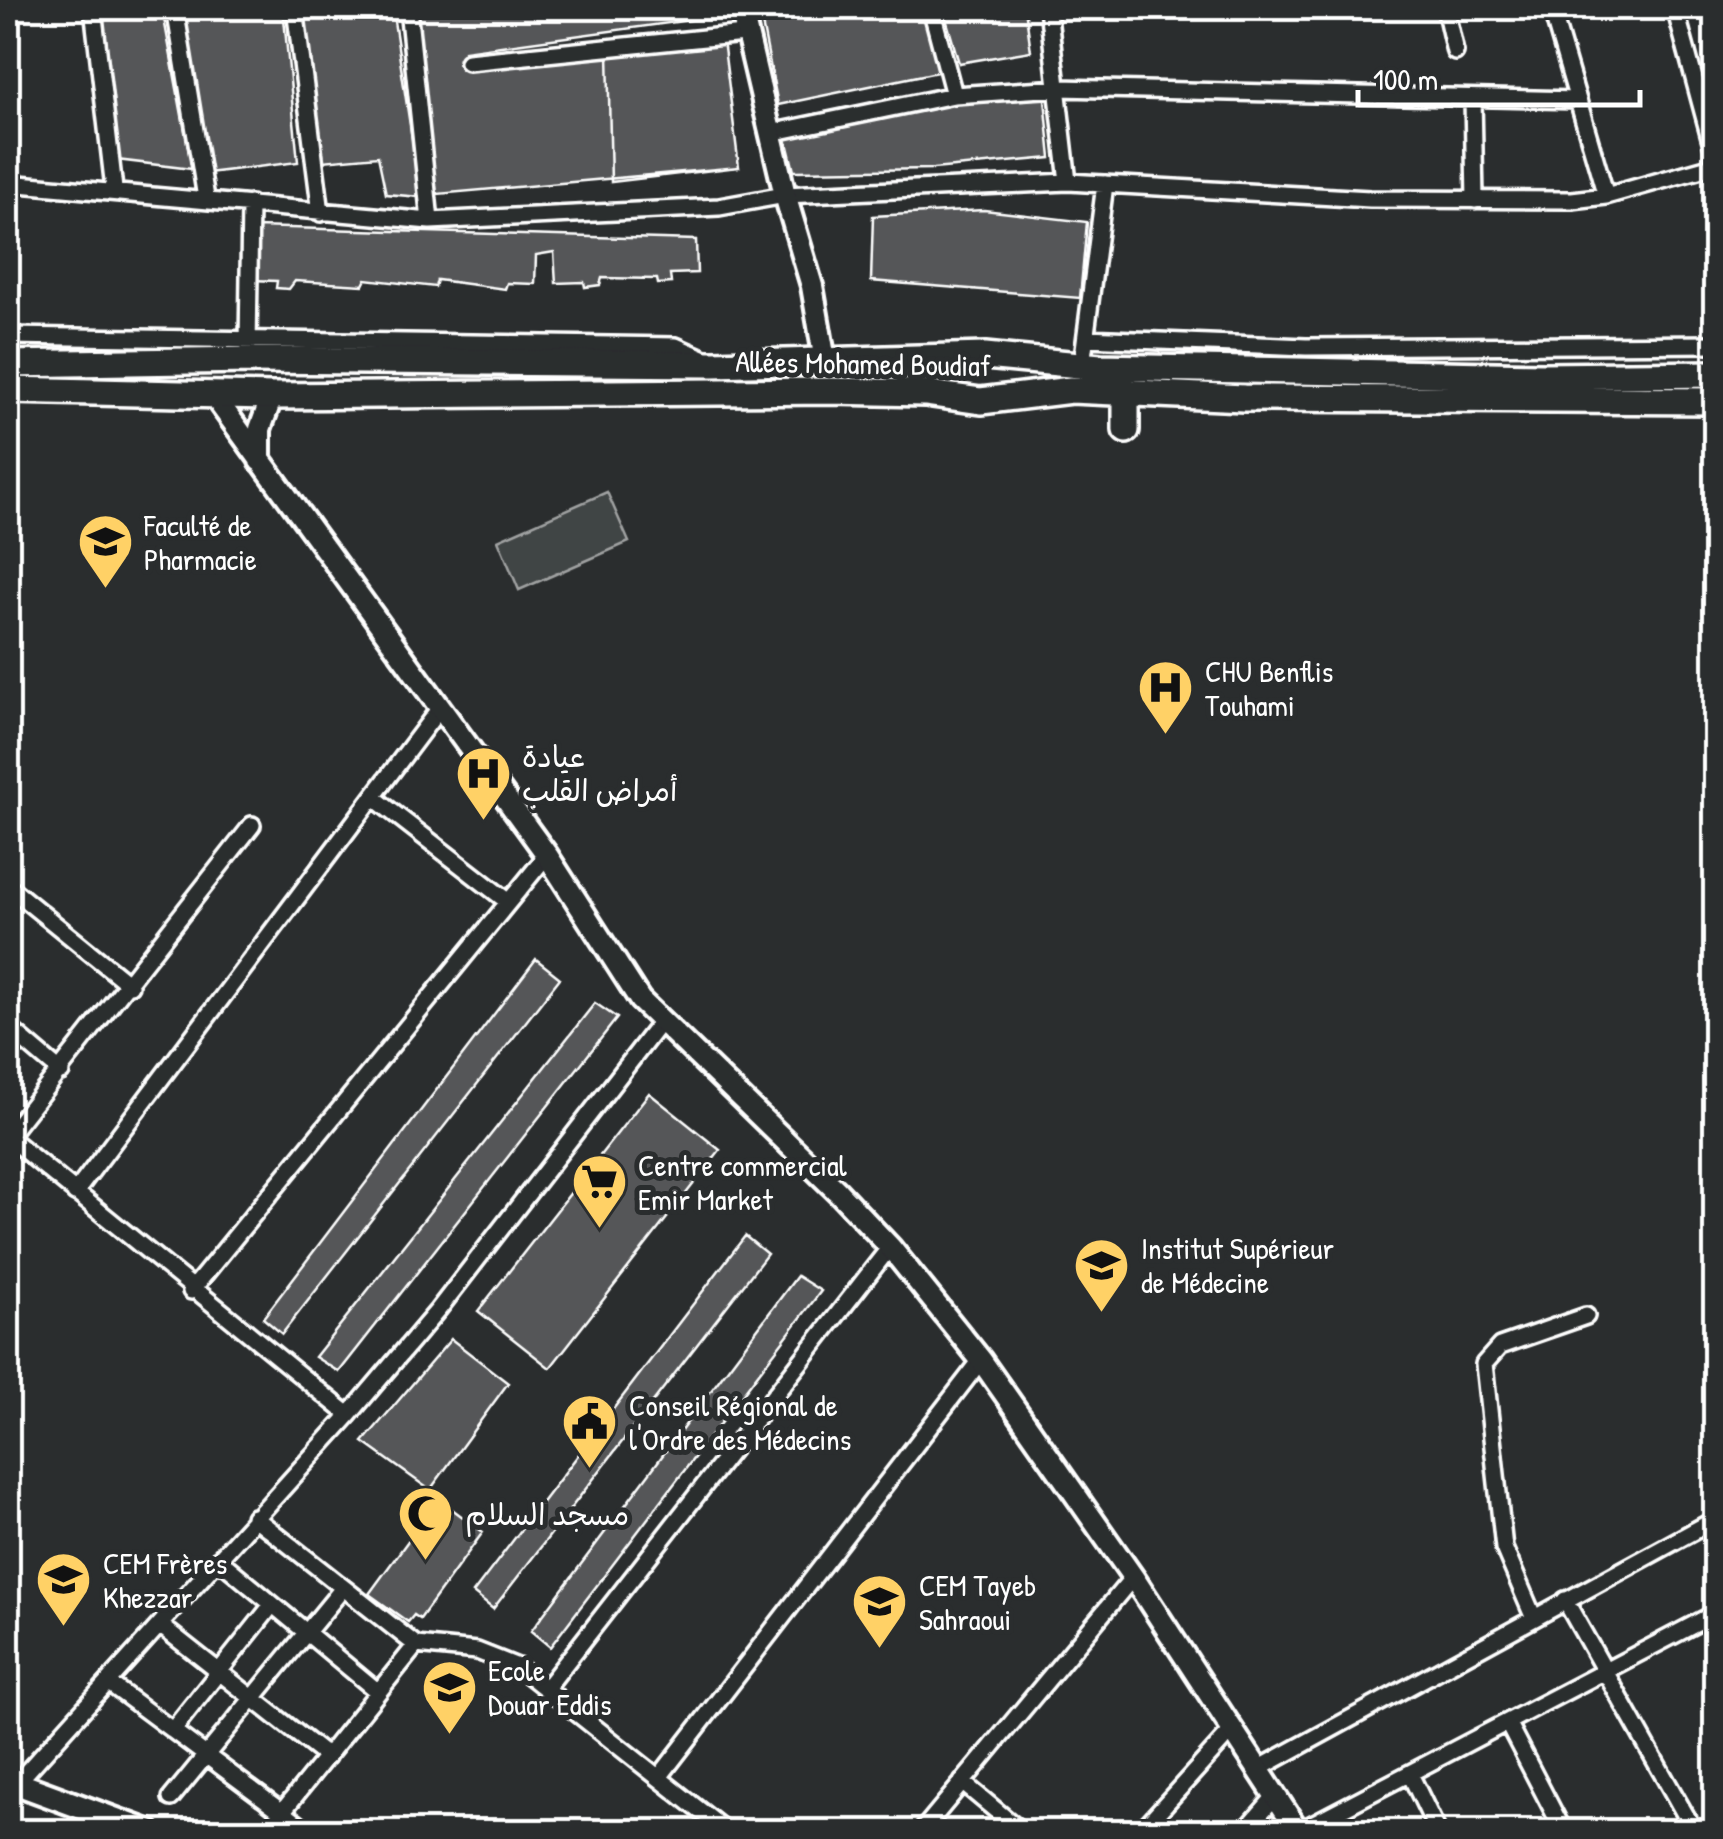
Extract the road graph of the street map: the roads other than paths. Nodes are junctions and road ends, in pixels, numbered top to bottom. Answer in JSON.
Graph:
{"nodes":[{"id":1,"x":92,"y":8,"type":"edge"},
{"id":2,"x":175,"y":8,"type":"edge"},
{"id":3,"x":295,"y":8,"type":"edge"},
{"id":4,"x":408,"y":8,"type":"edge"},
{"id":5,"x":741,"y":8,"type":"edge"},
{"id":6,"x":931,"y":8,"type":"edge"},
{"id":7,"x":1048,"y":8,"type":"edge"},
{"id":8,"x":1445,"y":8,"type":"edge"},
{"id":9,"x":1551,"y":8,"type":"edge"},
{"id":10,"x":1675,"y":8,"type":"edge"},
{"id":11,"x":744,"y":34,"type":"junction"},
{"id":12,"x":1455,"y":52,"type":"dead end"},
{"id":13,"x":468,"y":62,"type":"dead end"},
{"id":14,"x":1059,"y":88,"type":"junction"},
{"id":15,"x":954,"y":95,"type":"junction"},
{"id":16,"x":1473,"y":98,"type":"junction"},
{"id":17,"x":1577,"y":100,"type":"junction"},
{"id":18,"x":770,"y":133,"type":"junction"},
{"id":19,"x":1716,"y":163,"type":"edge"},
{"id":20,"x":1068,"y":182,"type":"junction"},
{"id":21,"x":8,"y":183,"type":"edge"},
{"id":22,"x":1105,"y":184,"type":"junction"},
{"id":23,"x":114,"y":189,"type":"junction"},
{"id":24,"x":784,"y":195,"type":"junction"},
{"id":25,"x":1606,"y":196,"type":"junction"},
{"id":26,"x":206,"y":198,"type":"junction"},
{"id":27,"x":1474,"y":200,"type":"junction"},
{"id":28,"x":250,"y":204,"type":"junction"},
{"id":29,"x":320,"y":213,"type":"junction"},
{"id":30,"x":430,"y":221,"type":"junction"},
{"id":31,"x":8,"y":336,"type":"edge"},
{"id":32,"x":1086,"y":338,"type":"junction"},
{"id":33,"x":1716,"y":344,"type":"edge"},
{"id":34,"x":248,"y":349,"type":"junction"},
{"id":35,"x":960,"y":357,"type":"junction"},
{"id":36,"x":1008,"y":359,"type":"junction"},
{"id":37,"x":825,"y":361,"type":"junction"},
{"id":38,"x":8,"y":364,"type":"edge"},
{"id":39,"x":1082,"y":366,"type":"junction"},
{"id":40,"x":1716,"y":374,"type":"edge"},
{"id":41,"x":8,"y":390,"type":"edge"},
{"id":42,"x":1126,"y":393,"type":"junction"},
{"id":43,"x":214,"y":396,"type":"junction"},
{"id":44,"x":272,"y":396,"type":"junction"},
{"id":45,"x":1005,"y":398,"type":"junction"},
{"id":46,"x":964,"y":400,"type":"junction"},
{"id":47,"x":1716,"y":401,"type":"edge"},
{"id":48,"x":1126,"y":430,"type":"dead end"},
{"id":49,"x":260,"y":463,"type":"junction"},
{"id":50,"x":439,"y":709,"type":"junction"},
{"id":51,"x":372,"y":797,"type":"junction"},
{"id":52,"x":252,"y":824,"type":"dead end"},
{"id":53,"x":547,"y":855,"type":"junction"},
{"id":54,"x":8,"y":886,"type":"edge"},
{"id":55,"x":507,"y":901,"type":"junction"},
{"id":56,"x":130,"y":986,"type":"junction"},
{"id":57,"x":660,"y":1023,"type":"junction"},
{"id":58,"x":8,"y":1027,"type":"edge"},
{"id":59,"x":60,"y":1072,"type":"junction"},
{"id":60,"x":8,"y":1136,"type":"edge"},
{"id":61,"x":75,"y":1193,"type":"junction"},
{"id":62,"x":890,"y":1248,"type":"junction"},
{"id":63,"x":191,"y":1290,"type":"junction"},
{"id":64,"x":1586,"y":1316,"type":"dead end"},
{"id":65,"x":981,"y":1360,"type":"junction"},
{"id":66,"x":349,"y":1415,"type":"junction"},
{"id":67,"x":254,"y":1517,"type":"junction"},
{"id":68,"x":1716,"y":1519,"type":"edge"},
{"id":69,"x":218,"y":1560,"type":"junction"},
{"id":70,"x":1133,"y":1577,"type":"junction"},
{"id":71,"x":343,"y":1588,"type":"junction"},
{"id":72,"x":1564,"y":1600,"type":"junction"},
{"id":73,"x":272,"y":1605,"type":"junction"},
{"id":74,"x":1533,"y":1616,"type":"junction"},
{"id":75,"x":1715,"y":1616,"type":"edge"},
{"id":76,"x":160,"y":1625,"type":"junction"},
{"id":77,"x":307,"y":1634,"type":"junction"},
{"id":78,"x":416,"y":1645,"type":"junction"},
{"id":79,"x":1607,"y":1672,"type":"junction"},
{"id":80,"x":220,"y":1673,"type":"junction"},
{"id":81,"x":110,"y":1683,"type":"junction"},
{"id":82,"x":547,"y":1687,"type":"junction"},
{"id":83,"x":378,"y":1691,"type":"junction"},
{"id":84,"x":253,"y":1699,"type":"junction"},
{"id":85,"x":1508,"y":1724,"type":"junction"},
{"id":86,"x":175,"y":1728,"type":"junction"},
{"id":87,"x":1234,"y":1728,"type":"junction"},
{"id":88,"x":209,"y":1755,"type":"junction"},
{"id":89,"x":327,"y":1756,"type":"junction"},
{"id":90,"x":1260,"y":1768,"type":"junction"},
{"id":91,"x":1410,"y":1774,"type":"junction"},
{"id":92,"x":660,"y":1776,"type":"junction"},
{"id":93,"x":962,"y":1782,"type":"junction"},
{"id":94,"x":11,"y":1785,"type":"edge"},
{"id":95,"x":1277,"y":1794,"type":"junction"},
{"id":96,"x":172,"y":1798,"type":"dead end"},
{"id":97,"x":282,"y":1812,"type":"junction"},
{"id":98,"x":1299,"y":1831,"type":"edge"},
{"id":99,"x":149,"y":1832,"type":"edge"},
{"id":100,"x":266,"y":1832,"type":"edge"},
{"id":101,"x":309,"y":1832,"type":"edge"},
{"id":102,"x":727,"y":1832,"type":"edge"},
{"id":103,"x":922,"y":1832,"type":"edge"},
{"id":104,"x":1022,"y":1832,"type":"edge"},
{"id":105,"x":1140,"y":1832,"type":"edge"},
{"id":106,"x":1244,"y":1832,"type":"edge"},
{"id":107,"x":1438,"y":1832,"type":"edge"},
{"id":108,"x":1564,"y":1832,"type":"edge"},
{"id":109,"x":1695,"y":1832,"type":"edge"}],
"edges":[{"from":1,"to":23,"type":"street"},
{"from":2,"to":26,"type":"street"},
{"from":3,"to":29,"type":"street"},
{"from":4,"to":30,"type":"street"},
{"from":5,"to":11,"type":"street"},
{"from":6,"to":15,"type":"street"},
{"from":7,"to":14,"type":"street"},
{"from":8,"to":12,"type":"street"},
{"from":9,"to":17,"type":"street"},
{"from":10,"to":19,"type":"street"},
{"from":11,"to":13,"type":"street"},
{"from":11,"to":18,"type":"street"},
{"from":14,"to":15,"type":"street"},
{"from":14,"to":16,"type":"street"},
{"from":14,"to":20,"type":"street"},
{"from":15,"to":18,"type":"street"},
{"from":16,"to":17,"type":"street"},
{"from":16,"to":27,"type":"street"},
{"from":17,"to":25,"type":"street"},
{"from":18,"to":24,"type":"street"},
{"from":19,"to":25,"type":"street"},
{"from":20,"to":22,"type":"street"},
{"from":20,"to":24,"type":"street"},
{"from":21,"to":23,"type":"street"},
{"from":22,"to":27,"type":"street"},
{"from":22,"to":32,"type":"street"},
{"from":23,"to":26,"type":"street"},
{"from":24,"to":30,"type":"street"},
{"from":24,"to":37,"type":"street"},
{"from":25,"to":27,"type":"street"},
{"from":26,"to":28,"type":"street"},
{"from":28,"to":29,"type":"street"},
{"from":28,"to":34,"type":"street"},
{"from":29,"to":30,"type":"street"},
{"from":31,"to":34,"type":"street"},
{"from":32,"to":33,"type":"street"},
{"from":32,"to":39,"type":"street"},
{"from":34,"to":37,"type":"main road","name":"Allées Mohamed Boudiaf"},
{"from":34,"to":38,"type":"main road","name":"Allées Mohamed Boudiaf"},
{"from":35,"to":36,"type":"main road","name":"Allées Mohamed Boudiaf"},
{"from":35,"to":37,"type":"main road","name":"Allées Mohamed Boudiaf"},
{"from":35,"to":46,"type":"main road"},
{"from":36,"to":39,"type":"main road","name":"Allées Mohamed Boudiaf"},
{"from":36,"to":45,"type":"main road"},
{"from":39,"to":40,"type":"main road","name":"Allées Mohamed Boudiaf"},
{"from":41,"to":43,"type":"main road","name":"Allées Mohamed Boudiaf"},
{"from":42,"to":45,"type":"main road","name":"Allées Mohamed Boudiaf"},
{"from":42,"to":47,"type":"main road","name":"Allées Mohamed Boudiaf"},
{"from":42,"to":48,"type":"main road"},
{"from":43,"to":44,"type":"main road","name":"Allées Mohamed Boudiaf"},
{"from":43,"to":49,"type":"street"},
{"from":44,"to":46,"type":"main road","name":"Allées Mohamed Boudiaf"},
{"from":44,"to":49,"type":"street"},
{"from":45,"to":46,"type":"main road","name":"Allées Mohamed Boudiaf"},
{"from":49,"to":50,"type":"street"},
{"from":50,"to":51,"type":"street"},
{"from":50,"to":53,"type":"street"},
{"from":51,"to":55,"type":"street"},
{"from":51,"to":61,"type":"street"},
{"from":52,"to":56,"type":"street"},
{"from":53,"to":55,"type":"street"},
{"from":53,"to":57,"type":"street"},
{"from":54,"to":56,"type":"street"},
{"from":55,"to":63,"type":"street"},
{"from":56,"to":59,"type":"street"},
{"from":57,"to":62,"type":"street"},
{"from":57,"to":66,"type":"street"},
{"from":58,"to":59,"type":"street"},
{"from":59,"to":60,"type":"street"},
{"from":60,"to":61,"type":"street"},
{"from":61,"to":63,"type":"street"},
{"from":62,"to":65,"type":"street"},
{"from":62,"to":82,"type":"street"},
{"from":63,"to":66,"type":"street"},
{"from":64,"to":74,"type":"street"},
{"from":65,"to":70,"type":"street"},
{"from":65,"to":92,"type":"street"},
{"from":66,"to":67,"type":"street"},
{"from":67,"to":69,"type":"street"},
{"from":67,"to":71,"type":"street"},
{"from":68,"to":72,"type":"street"},
{"from":69,"to":73,"type":"street"},
{"from":69,"to":76,"type":"street"},
{"from":70,"to":87,"type":"street"},
{"from":70,"to":93,"type":"street"},
{"from":71,"to":77,"type":"street"},
{"from":71,"to":78,"type":"street"},
{"from":72,"to":74,"type":"street"},
{"from":72,"to":79,"type":"street"},
{"from":73,"to":77,"type":"street"},
{"from":73,"to":80,"type":"street"},
{"from":74,"to":90,"type":"street"},
{"from":75,"to":79,"type":"street"},
{"from":76,"to":80,"type":"street"},
{"from":76,"to":81,"type":"street"},
{"from":77,"to":83,"type":"street"},
{"from":77,"to":84,"type":"street"},
{"from":78,"to":82,"type":"street"},
{"from":78,"to":83,"type":"street"},
{"from":79,"to":85,"type":"street"},
{"from":79,"to":109,"type":"street"},
{"from":80,"to":84,"type":"street"},
{"from":80,"to":86,"type":"street"},
{"from":81,"to":86,"type":"street"},
{"from":81,"to":94,"type":"street"},
{"from":82,"to":92,"type":"street"},
{"from":83,"to":89,"type":"street"},
{"from":84,"to":88,"type":"street"},
{"from":84,"to":89,"type":"street"},
{"from":85,"to":91,"type":"street"},
{"from":85,"to":108,"type":"street"},
{"from":86,"to":88,"type":"street"},
{"from":87,"to":90,"type":"street"},
{"from":87,"to":105,"type":"street"},
{"from":88,"to":96,"type":"street"},
{"from":88,"to":97,"type":"street"},
{"from":89,"to":97,"type":"street"},
{"from":90,"to":95,"type":"street"},
{"from":91,"to":98,"type":"street"},
{"from":91,"to":107,"type":"street"},
{"from":92,"to":102,"type":"street"},
{"from":93,"to":103,"type":"street"},
{"from":93,"to":104,"type":"street"},
{"from":94,"to":99,"type":"main road"},
{"from":95,"to":98,"type":"street"},
{"from":95,"to":106,"type":"street"},
{"from":97,"to":100,"type":"street"},
{"from":97,"to":101,"type":"street"}]}
